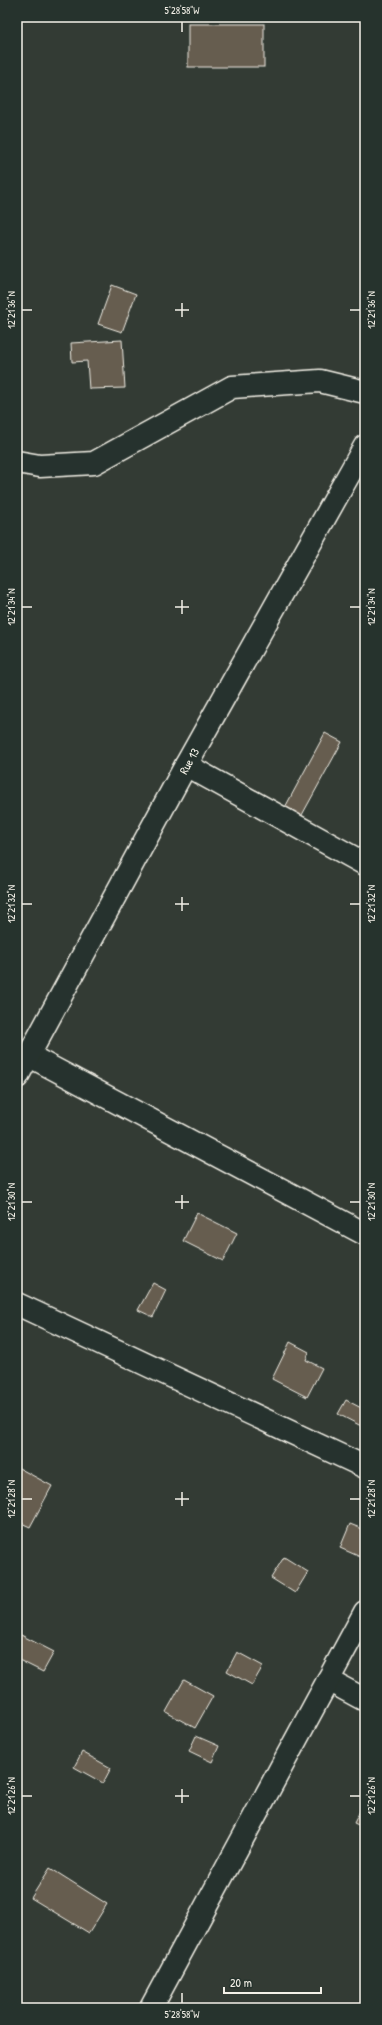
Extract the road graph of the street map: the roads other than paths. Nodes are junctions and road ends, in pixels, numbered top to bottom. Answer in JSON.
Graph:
{"nodes":[{"id":1,"x":365,"y":392,"type":"edge"},
{"id":2,"x":365,"y":446,"type":"edge"},
{"id":3,"x":17,"y":462,"type":"edge"},
{"id":4,"x":186,"y":765,"type":"junction"},
{"id":5,"x":365,"y":864,"type":"edge"},
{"id":6,"x":28,"y":1055,"type":"junction"},
{"id":7,"x":17,"y":1077,"type":"edge"},
{"id":8,"x":365,"y":1234,"type":"edge"},
{"id":9,"x":17,"y":1304,"type":"edge"},
{"id":10,"x":365,"y":1467,"type":"edge"},
{"id":11,"x":365,"y":1612,"type":"edge"},
{"id":12,"x":328,"y":1680,"type":"junction"},
{"id":13,"x":365,"y":1700,"type":"edge"},
{"id":14,"x":151,"y":2008,"type":"edge"}],
"edges":[{"from":1,"to":3,"type":"street"},
{"from":2,"to":4,"type":"street","name":"Rue 13"},
{"from":4,"to":5,"type":"street"},
{"from":4,"to":6,"type":"street","name":"Rue 13"},
{"from":6,"to":7,"type":"street","name":"Rue 13"},
{"from":6,"to":8,"type":"street"},
{"from":9,"to":10,"type":"street"},
{"from":11,"to":12,"type":"street"},
{"from":12,"to":13,"type":"street"},
{"from":12,"to":14,"type":"street"}]}
